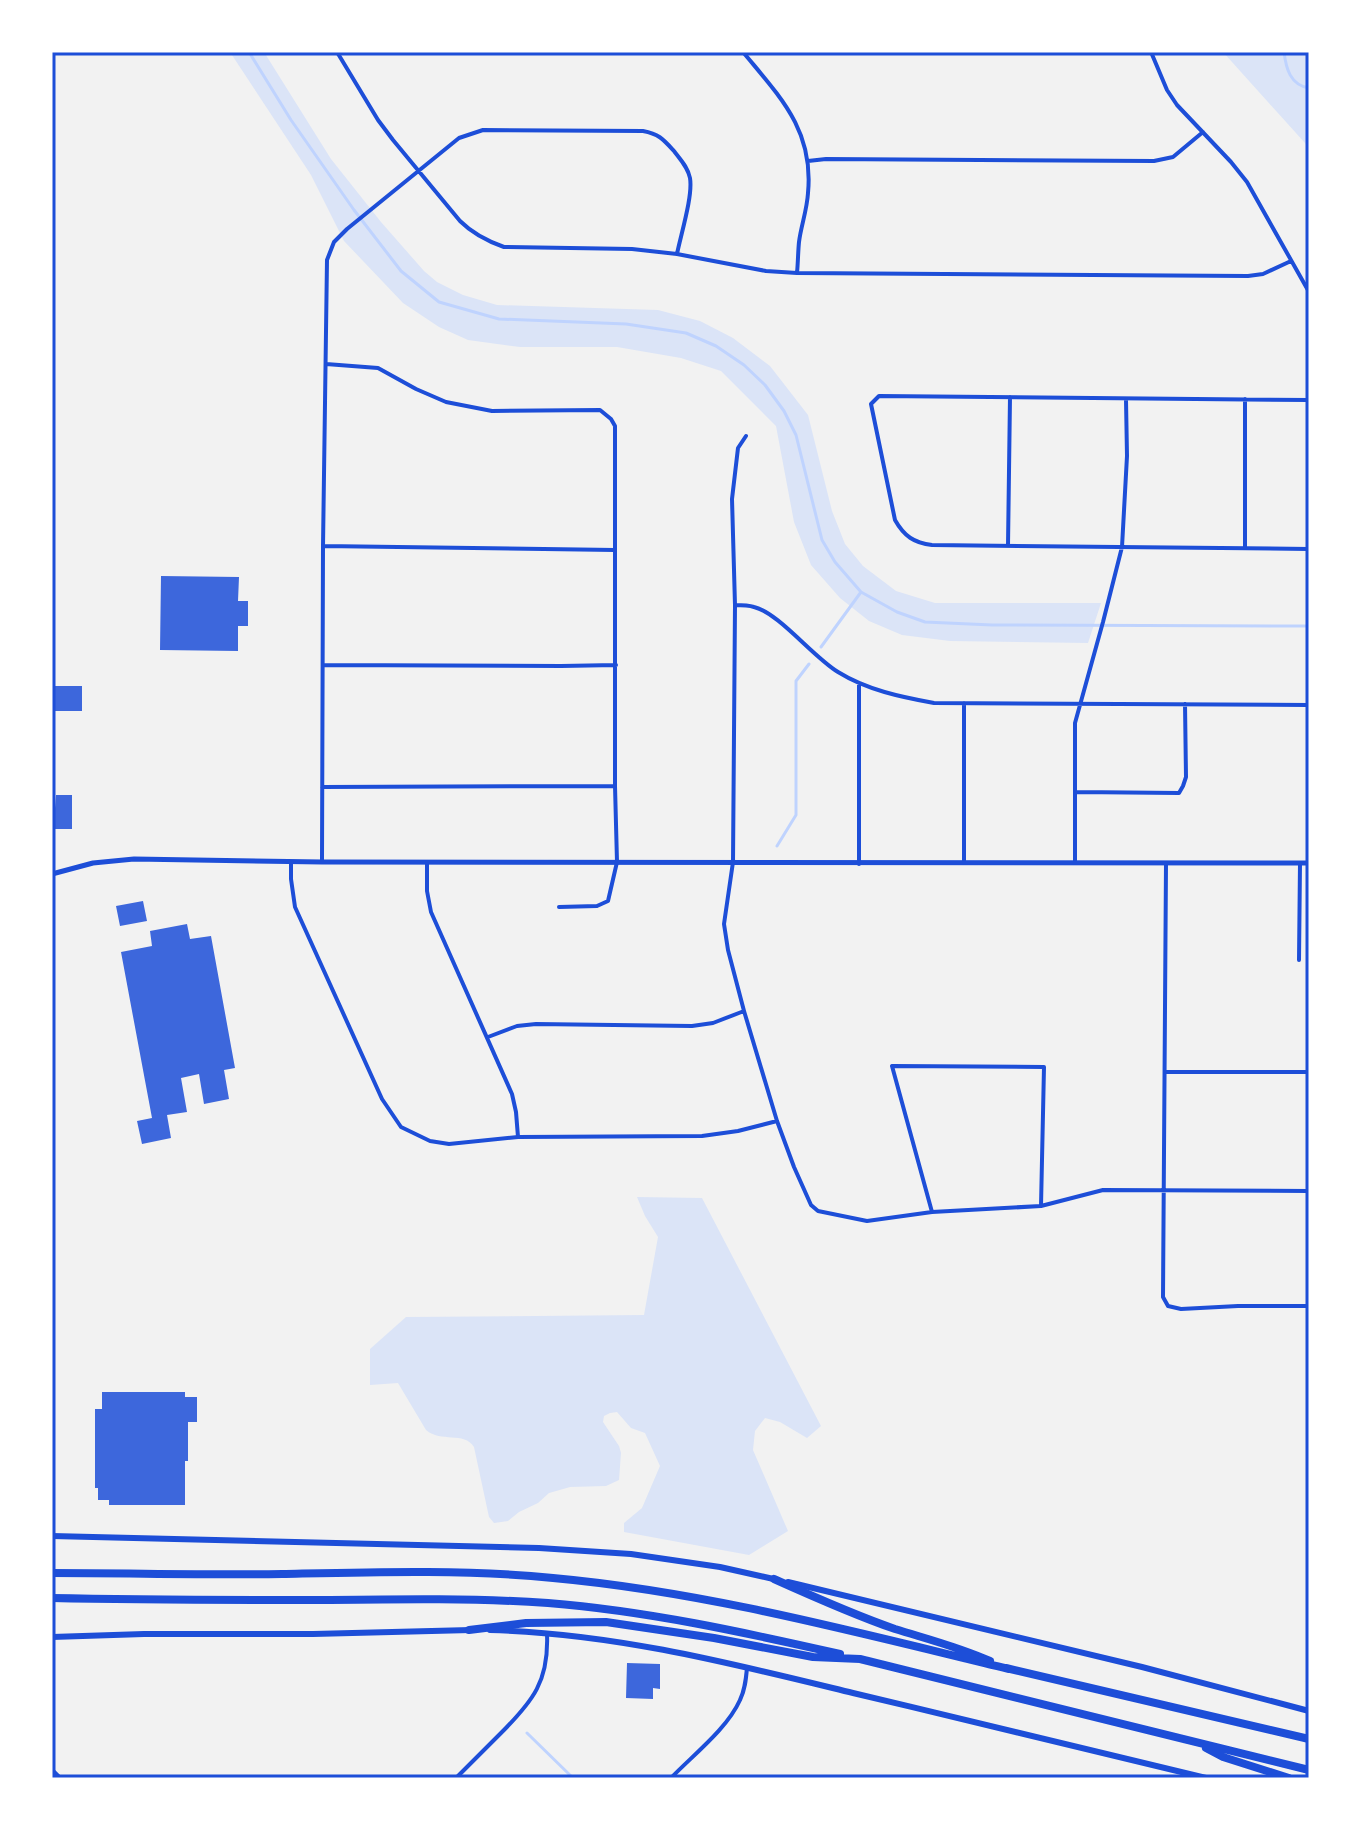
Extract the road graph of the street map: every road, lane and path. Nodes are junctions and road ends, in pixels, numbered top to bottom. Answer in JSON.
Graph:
{"nodes":[{"id":1,"x":337,"y":52,"type":"edge"},
{"id":2,"x":743,"y":52,"type":"edge"},
{"id":3,"x":1151,"y":52,"type":"edge"},
{"id":4,"x":1203,"y":132,"type":"junction"},
{"id":5,"x":808,"y":161,"type":"junction"},
{"id":6,"x":418,"y":171,"type":"junction"},
{"id":7,"x":677,"y":254,"type":"junction"},
{"id":8,"x":1291,"y":261,"type":"junction"},
{"id":9,"x":797,"y":273,"type":"junction"},
{"id":10,"x":1309,"y":292,"type":"edge"},
{"id":11,"x":326,"y":364,"type":"junction"},
{"id":12,"x":1010,"y":397,"type":"junction"},
{"id":13,"x":1126,"y":399,"type":"junction"},
{"id":14,"x":1245,"y":399,"type":"junction"},
{"id":15,"x":1309,"y":400,"type":"edge"},
{"id":16,"x":746,"y":436,"type":"dead end"},
{"id":17,"x":323,"y":546,"type":"junction"},
{"id":18,"x":1008,"y":546,"type":"junction"},
{"id":19,"x":1122,"y":547,"type":"junction"},
{"id":20,"x":1245,"y":548,"type":"junction"},
{"id":21,"x":1309,"y":549,"type":"edge"},
{"id":22,"x":615,"y":550,"type":"junction"},
{"id":23,"x":735,"y":605,"type":"junction"},
{"id":24,"x":323,"y":665,"type":"junction"},
{"id":25,"x":616,"y":665,"type":"junction"},
{"id":26,"x":859,"y":683,"type":"junction"},
{"id":27,"x":964,"y":703,"type":"junction"},
{"id":28,"x":1080,"y":703,"type":"junction"},
{"id":29,"x":1185,"y":704,"type":"junction"},
{"id":30,"x":1309,"y":705,"type":"edge"},
{"id":31,"x":615,"y":786,"type":"junction"},
{"id":32,"x":322,"y":787,"type":"junction"},
{"id":33,"x":1076,"y":792,"type":"junction"},
{"id":34,"x":291,"y":862,"type":"junction"},
{"id":35,"x":322,"y":862,"type":"junction"},
{"id":36,"x":427,"y":862,"type":"junction"},
{"id":37,"x":617,"y":862,"type":"junction"},
{"id":38,"x":733,"y":862,"type":"junction"},
{"id":39,"x":964,"y":863,"type":"junction"},
{"id":40,"x":1075,"y":863,"type":"junction"},
{"id":41,"x":1166,"y":863,"type":"junction"},
{"id":42,"x":1300,"y":863,"type":"junction"},
{"id":43,"x":1309,"y":863,"type":"edge"},
{"id":44,"x":859,"y":864,"type":"junction"},
{"id":45,"x":52,"y":874,"type":"edge"},
{"id":46,"x":559,"y":907,"type":"dead end"},
{"id":47,"x":1299,"y":960,"type":"dead end"},
{"id":48,"x":744,"y":1011,"type":"junction"},
{"id":49,"x":486,"y":1038,"type":"junction"},
{"id":50,"x":1165,"y":1072,"type":"junction"},
{"id":51,"x":1309,"y":1072,"type":"edge"},
{"id":52,"x":777,"y":1121,"type":"junction"},
{"id":53,"x":518,"y":1137,"type":"junction"},
{"id":54,"x":1163,"y":1190,"type":"junction"},
{"id":55,"x":1309,"y":1191,"type":"edge"},
{"id":56,"x":1041,"y":1206,"type":"junction"},
{"id":57,"x":932,"y":1212,"type":"junction"},
{"id":58,"x":1309,"y":1306,"type":"edge"},
{"id":59,"x":52,"y":1536,"type":"edge"},
{"id":60,"x":52,"y":1573,"type":"edge"},
{"id":61,"x":774,"y":1579,"type":"junction"},
{"id":62,"x":52,"y":1598,"type":"edge"},
{"id":63,"x":469,"y":1630,"type":"junction"},
{"id":64,"x":547,"y":1633,"type":"junction"},
{"id":65,"x":52,"y":1637,"type":"edge"},
{"id":66,"x":860,"y":1659,"type":"junction"},
{"id":67,"x":747,"y":1667,"type":"junction"},
{"id":68,"x":1009,"y":1669,"type":"junction"},
{"id":69,"x":1309,"y":1711,"type":"edge"},
{"id":70,"x":1309,"y":1737,"type":"edge"},
{"id":71,"x":1191,"y":1741,"type":"junction"},
{"id":72,"x":1309,"y":1770,"type":"edge"},
{"id":73,"x":52,"y":1771,"type":"edge"},
{"id":74,"x":59,"y":1778,"type":"edge"},
{"id":75,"x":456,"y":1778,"type":"edge"},
{"id":76,"x":671,"y":1778,"type":"edge"},
{"id":77,"x":1206,"y":1778,"type":"edge"},
{"id":78,"x":1289,"y":1778,"type":"edge"}],
"edges":[{"from":1,"to":6,"type":"street"},
{"from":2,"to":5,"type":"street"},
{"from":3,"to":4,"type":"street"},
{"from":4,"to":5,"type":"street"},
{"from":4,"to":8,"type":"street"},
{"from":5,"to":9,"type":"street"},
{"from":6,"to":7,"type":"street"},
{"from":6,"to":7,"type":"street"},
{"from":6,"to":11,"type":"street"},
{"from":7,"to":9,"type":"street"},
{"from":8,"to":9,"type":"street"},
{"from":8,"to":10,"type":"street"},
{"from":11,"to":17,"type":"street"},
{"from":11,"to":22,"type":"street"},
{"from":12,"to":13,"type":"street"},
{"from":12,"to":18,"type":"street"},
{"from":12,"to":18,"type":"street"},
{"from":13,"to":14,"type":"street"},
{"from":13,"to":19,"type":"street"},
{"from":14,"to":15,"type":"street"},
{"from":14,"to":20,"type":"street"},
{"from":16,"to":23,"type":"street"},
{"from":17,"to":22,"type":"street"},
{"from":17,"to":24,"type":"street"},
{"from":18,"to":19,"type":"street"},
{"from":19,"to":20,"type":"street"},
{"from":19,"to":28,"type":"street"},
{"from":20,"to":21,"type":"street"},
{"from":22,"to":25,"type":"street"},
{"from":23,"to":26,"type":"street"},
{"from":23,"to":38,"type":"street"},
{"from":24,"to":25,"type":"street"},
{"from":24,"to":32,"type":"street"},
{"from":25,"to":31,"type":"street"},
{"from":26,"to":27,"type":"street"},
{"from":26,"to":44,"type":"street"},
{"from":27,"to":28,"type":"street"},
{"from":27,"to":39,"type":"street"},
{"from":28,"to":29,"type":"street"},
{"from":28,"to":33,"type":"street"},
{"from":29,"to":30,"type":"street"},
{"from":29,"to":33,"type":"street"},
{"from":31,"to":32,"type":"street"},
{"from":31,"to":37,"type":"street"},
{"from":32,"to":35,"type":"street"},
{"from":33,"to":40,"type":"street"},
{"from":34,"to":35,"type":"street"},
{"from":34,"to":45,"type":"street"},
{"from":34,"to":53,"type":"street"},
{"from":35,"to":36,"type":"street"},
{"from":36,"to":37,"type":"street"},
{"from":36,"to":49,"type":"street"},
{"from":37,"to":38,"type":"street"},
{"from":37,"to":46,"type":"street"},
{"from":38,"to":44,"type":"street"},
{"from":38,"to":48,"type":"street"},
{"from":39,"to":40,"type":"street"},
{"from":39,"to":44,"type":"street"},
{"from":40,"to":41,"type":"street"},
{"from":41,"to":42,"type":"street"},
{"from":41,"to":50,"type":"street"},
{"from":42,"to":43,"type":"street"},
{"from":42,"to":47,"type":"street"},
{"from":48,"to":49,"type":"street"},
{"from":48,"to":52,"type":"street"},
{"from":49,"to":53,"type":"street"},
{"from":50,"to":51,"type":"street"},
{"from":50,"to":54,"type":"street"},
{"from":52,"to":53,"type":"street"},
{"from":52,"to":57,"type":"street"},
{"from":54,"to":55,"type":"street"},
{"from":54,"to":56,"type":"street"},
{"from":54,"to":58,"type":"street"},
{"from":56,"to":57,"type":"street"},
{"from":56,"to":57,"type":"street"},
{"from":59,"to":61,"type":"main road"},
{"from":60,"to":68,"type":"highway"},
{"from":61,"to":68,"type":"highway"},
{"from":61,"to":69,"type":"main road"},
{"from":62,"to":66,"type":"highway"},
{"from":63,"to":64,"type":"main road"},
{"from":63,"to":65,"type":"main road"},
{"from":63,"to":66,"type":"highway"},
{"from":64,"to":67,"type":"main road"},
{"from":64,"to":75,"type":"street"},
{"from":66,"to":71,"type":"highway"},
{"from":67,"to":76,"type":"street"},
{"from":67,"to":77,"type":"main road"},
{"from":68,"to":70,"type":"highway"},
{"from":71,"to":72,"type":"highway"},
{"from":71,"to":78,"type":"highway"},
{"from":73,"to":74,"type":"main road"}]}
